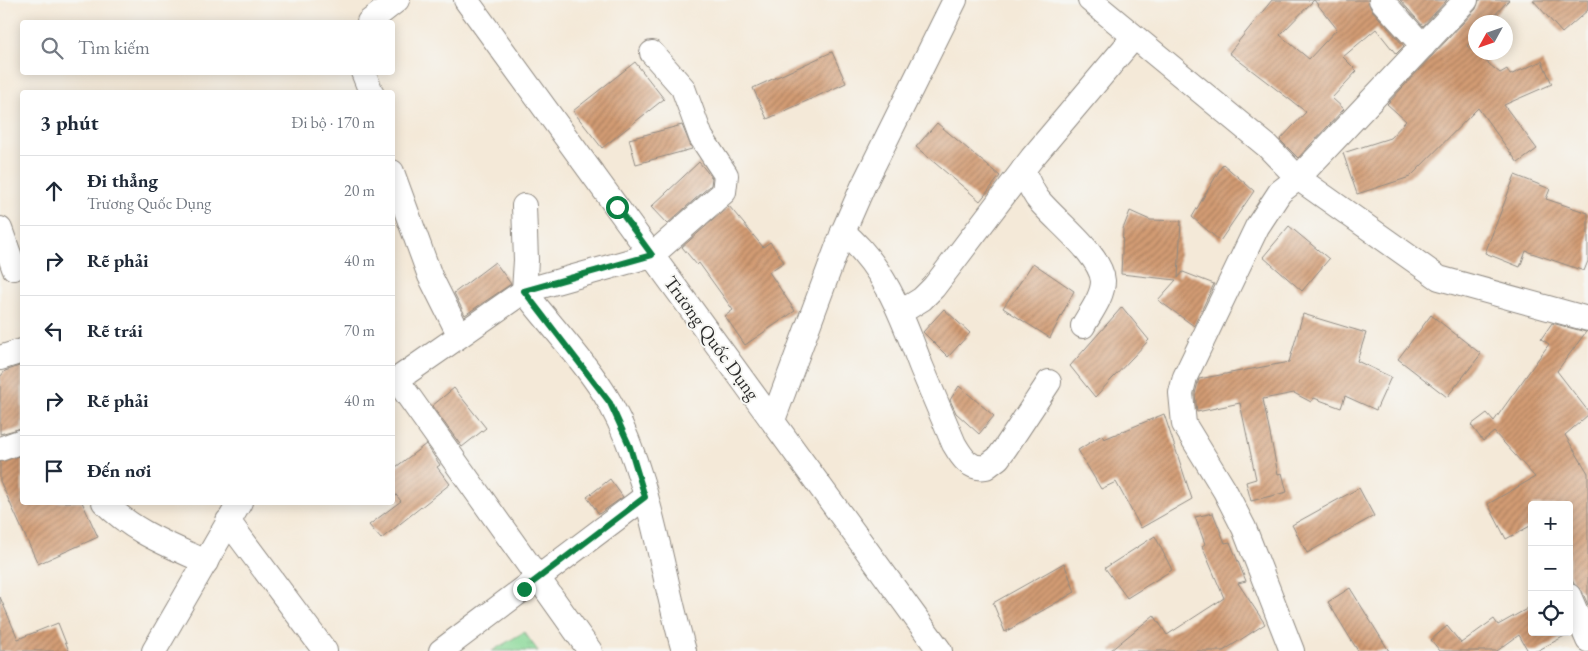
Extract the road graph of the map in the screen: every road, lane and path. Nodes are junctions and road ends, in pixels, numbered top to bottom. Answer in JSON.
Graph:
{"nodes":[{"id":1,"x":397,"y":0,"type":"edge"},
{"id":2,"x":466,"y":0,"type":"edge"},
{"id":3,"x":955,"y":0,"type":"edge"},
{"id":4,"x":1090,"y":0,"type":"edge"},
{"id":5,"x":1381,"y":0,"type":"edge"},
{"id":6,"x":1466,"y":0,"type":"edge"},
{"id":7,"x":372,"y":20,"type":"edge"},
{"id":8,"x":1134,"y":37,"type":"junction"},
{"id":9,"x":1423,"y":46,"type":"junction"},
{"id":10,"x":652,"y":53,"type":"dead end"},
{"id":11,"x":364,"y":75,"type":"edge"},
{"id":12,"x":370,"y":90,"type":"edge"},
{"id":13,"x":1023,"y":170,"type":"junction"},
{"id":14,"x":1298,"y":178,"type":"junction"},
{"id":15,"x":395,"y":189,"type":"edge"},
{"id":16,"x":524,"y":206,"type":"dead end"},
{"id":17,"x":401,"y":224,"type":"edge"},
{"id":18,"x":0,"y":229,"type":"edge"},
{"id":19,"x":843,"y":232,"type":"junction"},
{"id":20,"x":652,"y":255,"type":"junction"},
{"id":21,"x":12,"y":268,"type":"edge"},
{"id":22,"x":524,"y":291,"type":"junction"},
{"id":23,"x":901,"y":312,"type":"junction"},
{"id":24,"x":1588,"y":319,"type":"edge"},
{"id":25,"x":1083,"y":326,"type":"dead end"},
{"id":26,"x":459,"y":334,"type":"junction"},
{"id":27,"x":20,"y":352,"type":"edge"},
{"id":28,"x":0,"y":358,"type":"edge"},
{"id":29,"x":395,"y":382,"type":"edge"},
{"id":30,"x":1049,"y":382,"type":"dead end"},
{"id":31,"x":773,"y":420,"type":"junction"},
{"id":32,"x":20,"y":442,"type":"edge"},
{"id":33,"x":0,"y":449,"type":"edge"},
{"id":34,"x":645,"y":497,"type":"junction"},
{"id":35,"x":107,"y":505,"type":"edge"},
{"id":36,"x":234,"y":512,"type":"edge"},
{"id":37,"x":206,"y":562,"type":"junction"},
{"id":38,"x":538,"y":578,"type":"junction"},
{"id":39,"x":1573,"y":605,"type":"edge"},
{"id":40,"x":1588,"y":640,"type":"edge"},
{"id":41,"x":157,"y":649,"type":"edge"},
{"id":42,"x":325,"y":651,"type":"edge"},
{"id":43,"x":441,"y":651,"type":"edge"},
{"id":44,"x":590,"y":651,"type":"edge"},
{"id":45,"x":684,"y":651,"type":"edge"},
{"id":46,"x":940,"y":651,"type":"edge"},
{"id":47,"x":1292,"y":651,"type":"edge"}],
"edges":[{"from":1,"to":7,"type":"street"},
{"from":2,"to":20,"type":"street","name":"Trương Quốc Dụng"},
{"from":3,"to":19,"type":"street"},
{"from":4,"to":8,"type":"street"},
{"from":5,"to":9,"type":"street"},
{"from":6,"to":9,"type":"street"},
{"from":8,"to":13,"type":"street"},
{"from":8,"to":14,"type":"street"},
{"from":9,"to":14,"type":"street"},
{"from":10,"to":20,"type":"street"},
{"from":11,"to":12,"type":"street"},
{"from":13,"to":23,"type":"street"},
{"from":13,"to":25,"type":"street"},
{"from":14,"to":24,"type":"street"},
{"from":14,"to":47,"type":"street"},
{"from":15,"to":17,"type":"street"},
{"from":16,"to":22,"type":"street"},
{"from":17,"to":26,"type":"street"},
{"from":18,"to":21,"type":"street"},
{"from":19,"to":23,"type":"street"},
{"from":19,"to":31,"type":"street"},
{"from":20,"to":22,"type":"street"},
{"from":20,"to":31,"type":"street","name":"Trương Quốc Dụng"},
{"from":22,"to":26,"type":"street"},
{"from":22,"to":34,"type":"street"},
{"from":23,"to":30,"type":"street"},
{"from":26,"to":29,"type":"street"},
{"from":27,"to":28,"type":"street"},
{"from":29,"to":38,"type":"street"},
{"from":31,"to":46,"type":"street","name":"Trương Quốc Dụng"},
{"from":32,"to":33,"type":"street"},
{"from":34,"to":38,"type":"street"},
{"from":34,"to":45,"type":"street"},
{"from":35,"to":37,"type":"street"},
{"from":36,"to":37,"type":"street"},
{"from":36,"to":42,"type":"street"},
{"from":37,"to":41,"type":"street"},
{"from":38,"to":43,"type":"street"},
{"from":38,"to":44,"type":"street"},
{"from":39,"to":40,"type":"street"}]}
